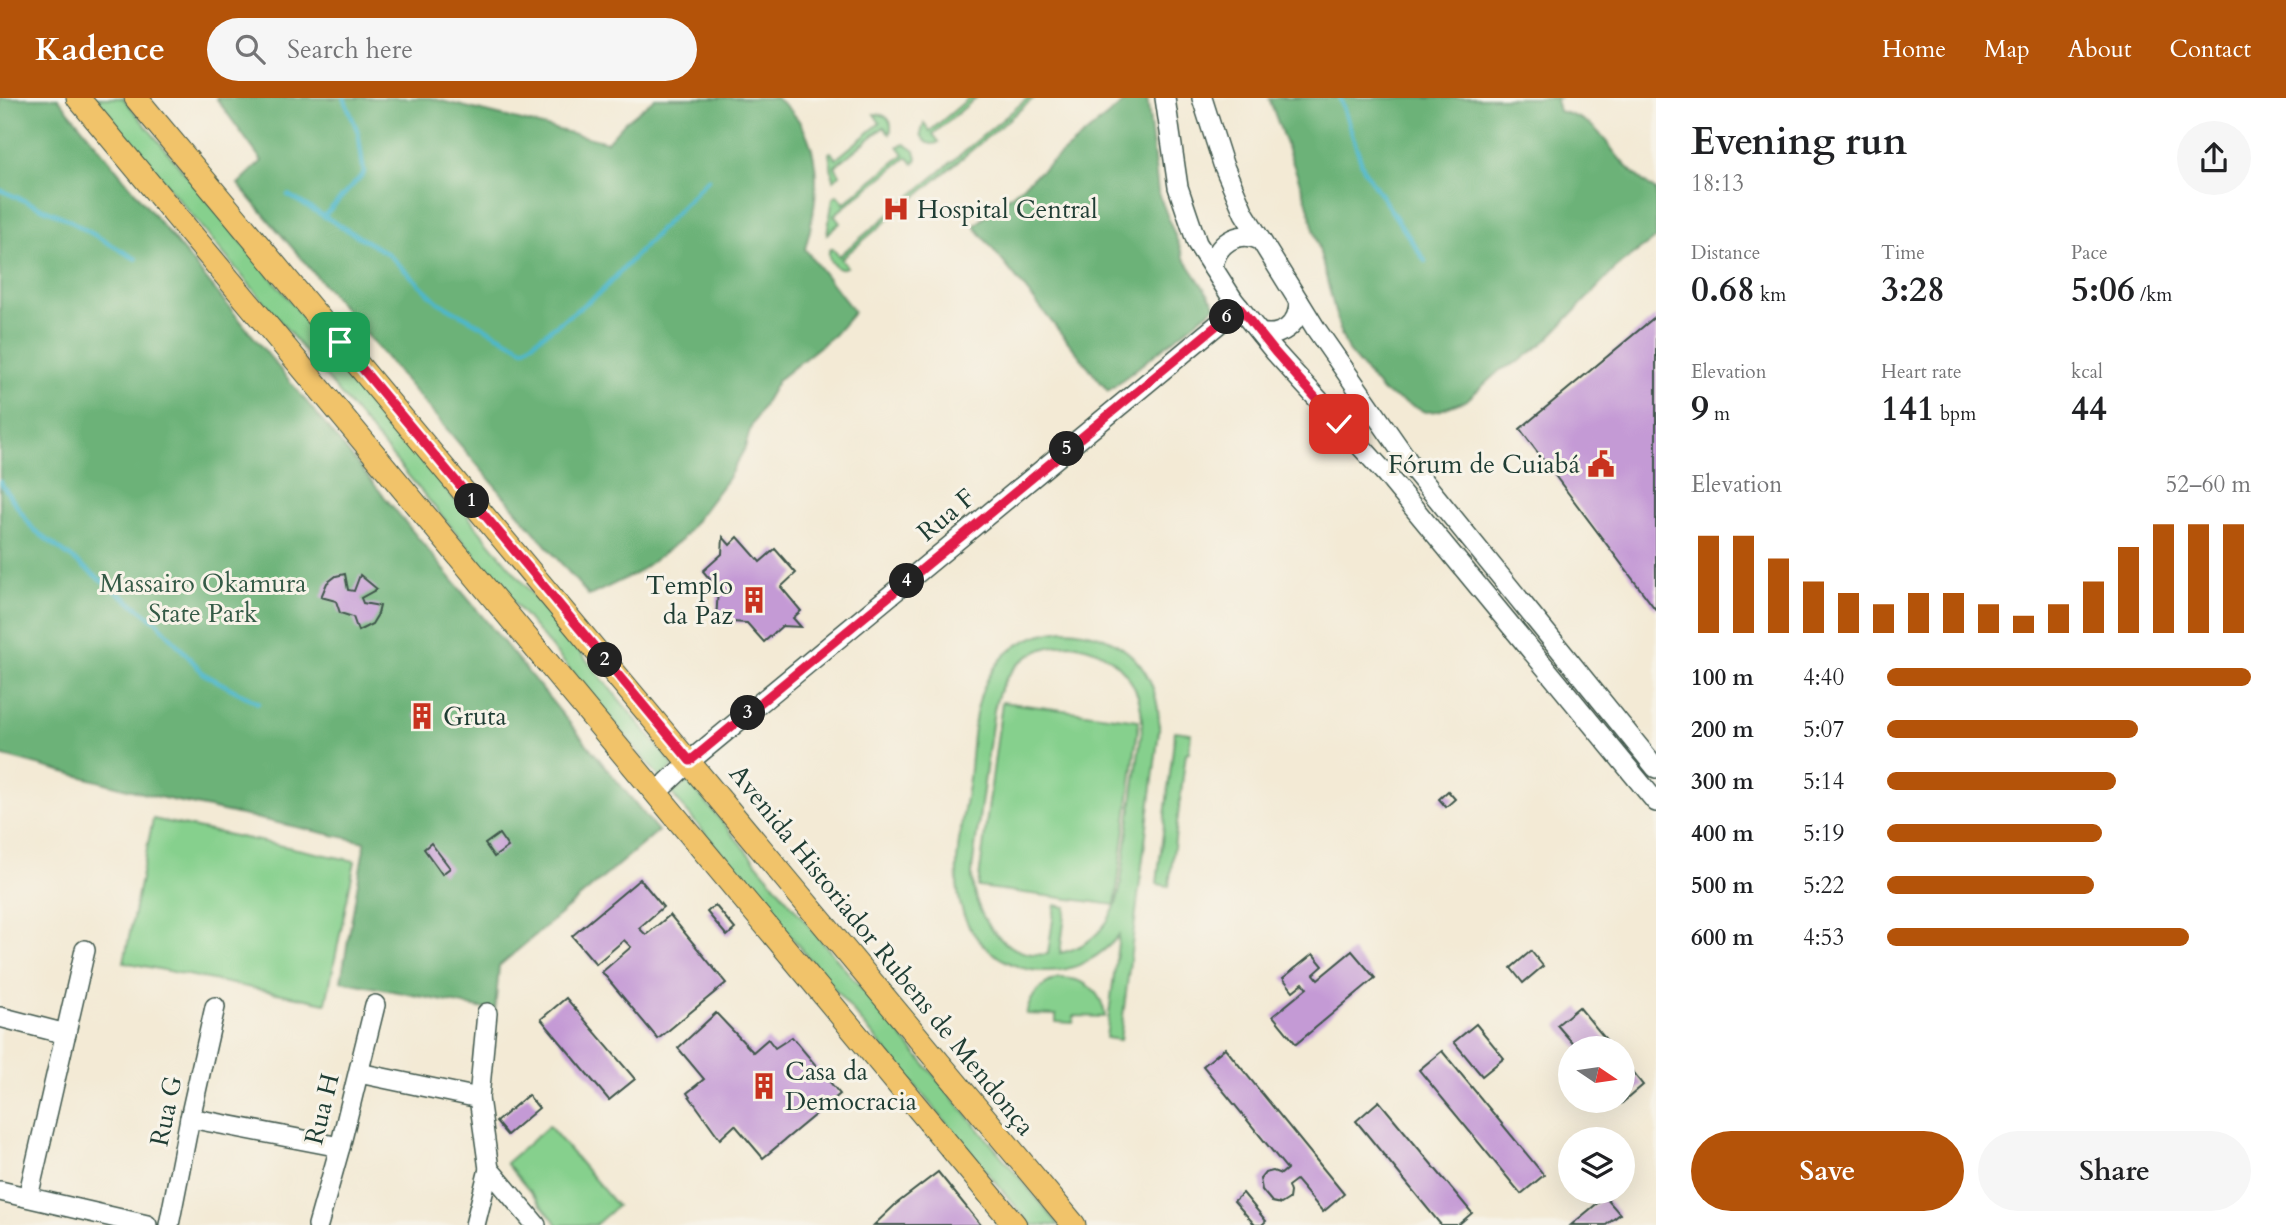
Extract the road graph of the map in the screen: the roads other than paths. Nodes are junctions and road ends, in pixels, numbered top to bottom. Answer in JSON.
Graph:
{"nodes":[{"id":1,"x":78,"y":98,"type":"edge"},
{"id":2,"x":1165,"y":98,"type":"edge"},
{"id":3,"x":1202,"y":98,"type":"edge"},
{"id":4,"x":142,"y":100,"type":"edge"},
{"id":5,"x":1260,"y":240,"type":"junction"},
{"id":6,"x":1213,"y":268,"type":"junction"},
{"id":7,"x":1299,"y":302,"type":"junction"},
{"id":8,"x":1239,"y":307,"type":"junction"},
{"id":9,"x":1260,"y":333,"type":"junction"},
{"id":10,"x":690,"y":761,"type":"junction"},
{"id":11,"x":1656,"y":768,"type":"edge"},
{"id":12,"x":657,"y":792,"type":"junction"},
{"id":13,"x":1656,"y":802,"type":"edge"},
{"id":14,"x":85,"y":950,"type":"dead end"},
{"id":15,"x":375,"y":1005,"type":"dead end"},
{"id":16,"x":215,"y":1007,"type":"dead end"},
{"id":17,"x":487,"y":1013,"type":"dead end"},
{"id":18,"x":0,"y":1017,"type":"edge"},
{"id":19,"x":66,"y":1034,"type":"junction"},
{"id":20,"x":359,"y":1073,"type":"junction"},
{"id":21,"x":479,"y":1098,"type":"junction"},
{"id":22,"x":190,"y":1118,"type":"junction"},
{"id":23,"x":340,"y":1147,"type":"junction"},
{"id":24,"x":489,"y":1169,"type":"junction"},
{"id":25,"x":0,"y":1191,"type":"edge"},
{"id":26,"x":28,"y":1197,"type":"junction"},
{"id":27,"x":65,"y":1215,"type":"edge"},
{"id":28,"x":146,"y":1225,"type":"edge"},
{"id":29,"x":169,"y":1225,"type":"edge"},
{"id":30,"x":318,"y":1225,"type":"edge"},
{"id":31,"x":475,"y":1225,"type":"edge"},
{"id":32,"x":536,"y":1225,"type":"edge"},
{"id":33,"x":1015,"y":1225,"type":"edge"},
{"id":34,"x":1073,"y":1225,"type":"edge"}],
"edges":[{"from":1,"to":12,"type":"main road"},
{"from":2,"to":6,"type":"street"},
{"from":3,"to":5,"type":"street"},
{"from":4,"to":10,"type":"main road","name":"Avenida Historiador Rubens de Mendonça"},
{"from":5,"to":6,"type":"street"},
{"from":5,"to":7,"type":"street"},
{"from":6,"to":8,"type":"street"},
{"from":7,"to":9,"type":"street"},
{"from":7,"to":11,"type":"street"},
{"from":8,"to":9,"type":"street"},
{"from":8,"to":10,"type":"street","name":"Rua F"},
{"from":9,"to":13,"type":"street"},
{"from":10,"to":12,"type":"street","name":"Rua F"},
{"from":10,"to":34,"type":"main road","name":"Avenida Historiador Rubens de Mendonça"},
{"from":12,"to":33,"type":"main road"},
{"from":14,"to":19,"type":"street"},
{"from":15,"to":20,"type":"street","name":"Rua H"},
{"from":16,"to":22,"type":"street","name":"Rua G"},
{"from":17,"to":21,"type":"street"},
{"from":18,"to":19,"type":"street"},
{"from":19,"to":26,"type":"street"},
{"from":20,"to":21,"type":"street"},
{"from":20,"to":23,"type":"street","name":"Rua H"},
{"from":21,"to":24,"type":"street"},
{"from":22,"to":23,"type":"street"},
{"from":22,"to":29,"type":"street","name":"Rua G"},
{"from":23,"to":30,"type":"street","name":"Rua H"},
{"from":24,"to":31,"type":"street"},
{"from":24,"to":32,"type":"street"},
{"from":25,"to":26,"type":"street"},
{"from":26,"to":27,"type":"street"},
{"from":27,"to":28,"type":"street"}]}
